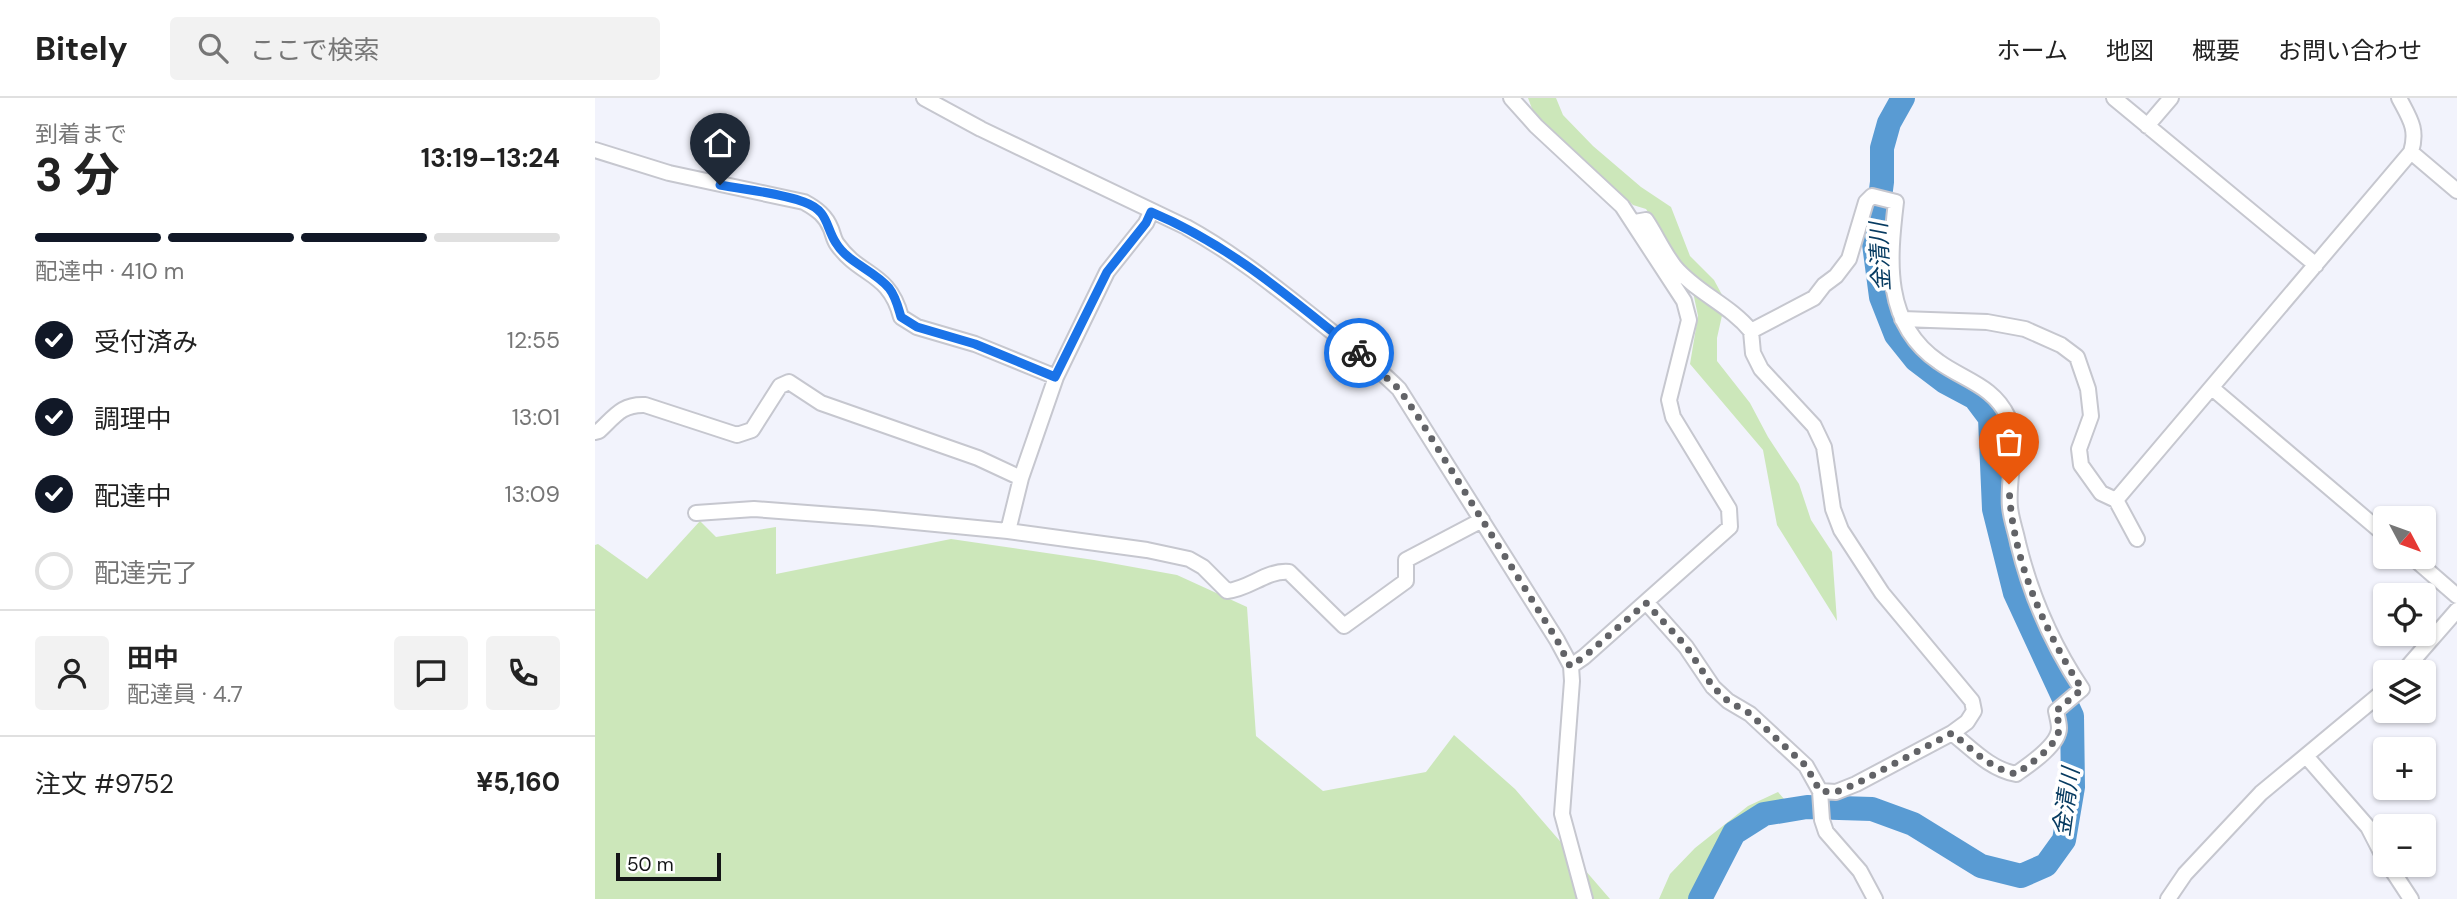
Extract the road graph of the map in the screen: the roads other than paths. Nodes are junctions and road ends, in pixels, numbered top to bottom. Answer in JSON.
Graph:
{"nodes":[{"id":1,"x":924,"y":98,"type":"edge"},
{"id":2,"x":1511,"y":98,"type":"edge"},
{"id":3,"x":2114,"y":98,"type":"edge"},
{"id":4,"x":2171,"y":98,"type":"edge"},
{"id":5,"x":2399,"y":98,"type":"edge"},
{"id":6,"x":2147,"y":126,"type":"junction"},
{"id":7,"x":595,"y":150,"type":"edge"},
{"id":8,"x":2411,"y":152,"type":"junction"},
{"id":9,"x":2457,"y":191,"type":"edge"},
{"id":10,"x":1151,"y":212,"type":"junction"},
{"id":11,"x":1635,"y":222,"type":"junction"},
{"id":12,"x":2316,"y":265,"type":"junction"},
{"id":13,"x":1902,"y":319,"type":"junction"},
{"id":14,"x":1751,"y":331,"type":"junction"},
{"id":15,"x":1055,"y":377,"type":"junction"},
{"id":16,"x":2212,"y":388,"type":"junction"},
{"id":17,"x":595,"y":432,"type":"edge"},
{"id":18,"x":1021,"y":478,"type":"junction"},
{"id":19,"x":2116,"y":500,"type":"junction"},
{"id":20,"x":697,"y":513,"type":"dead end"},
{"id":21,"x":1482,"y":520,"type":"junction"},
{"id":22,"x":2373,"y":525,"type":"edge"},
{"id":23,"x":1009,"y":531,"type":"junction"},
{"id":24,"x":2137,"y":539,"type":"dead end"},
{"id":25,"x":2426,"y":569,"type":"edge"},
{"id":26,"x":2457,"y":596,"type":"edge"},
{"id":27,"x":1646,"y":603,"type":"junction"},
{"id":28,"x":2457,"y":610,"type":"edge"},
{"id":29,"x":2413,"y":660,"type":"edge"},
{"id":30,"x":1570,"y":666,"type":"junction"},
{"id":31,"x":2373,"y":700,"type":"edge"},
{"id":32,"x":1952,"y":733,"type":"junction"},
{"id":33,"x":2306,"y":756,"type":"junction"},
{"id":34,"x":1820,"y":794,"type":"junction"},
{"id":35,"x":2373,"y":837,"type":"edge"},
{"id":36,"x":2396,"y":877,"type":"edge"},
{"id":37,"x":1585,"y":899,"type":"edge"},
{"id":38,"x":1875,"y":899,"type":"edge"},
{"id":39,"x":2168,"y":899,"type":"edge"},
{"id":40,"x":2411,"y":899,"type":"edge"}],
"edges":[{"from":1,"to":10,"type":"street"},
{"from":2,"to":11,"type":"street"},
{"from":3,"to":6,"type":"street"},
{"from":4,"to":6,"type":"street"},
{"from":5,"to":8,"type":"street"},
{"from":6,"to":12,"type":"street"},
{"from":7,"to":15,"type":"street"},
{"from":8,"to":9,"type":"street"},
{"from":8,"to":12,"type":"street"},
{"from":10,"to":15,"type":"street"},
{"from":10,"to":21,"type":"street"},
{"from":11,"to":14,"type":"street"},
{"from":11,"to":27,"type":"street"},
{"from":12,"to":16,"type":"street"},
{"from":13,"to":14,"type":"street"},
{"from":13,"to":19,"type":"street"},
{"from":13,"to":32,"type":"street"},
{"from":14,"to":32,"type":"street"},
{"from":15,"to":18,"type":"street"},
{"from":16,"to":19,"type":"street"},
{"from":16,"to":22,"type":"street"},
{"from":17,"to":18,"type":"street"},
{"from":18,"to":23,"type":"street"},
{"from":19,"to":24,"type":"street"},
{"from":20,"to":23,"type":"street"},
{"from":21,"to":23,"type":"street"},
{"from":21,"to":30,"type":"street"},
{"from":25,"to":26,"type":"street"},
{"from":27,"to":30,"type":"street"},
{"from":27,"to":34,"type":"street"},
{"from":28,"to":29,"type":"street"},
{"from":30,"to":37,"type":"street"},
{"from":31,"to":33,"type":"street"},
{"from":32,"to":34,"type":"street"},
{"from":33,"to":35,"type":"street"},
{"from":33,"to":39,"type":"street"},
{"from":34,"to":38,"type":"street"},
{"from":36,"to":40,"type":"street"}]}
